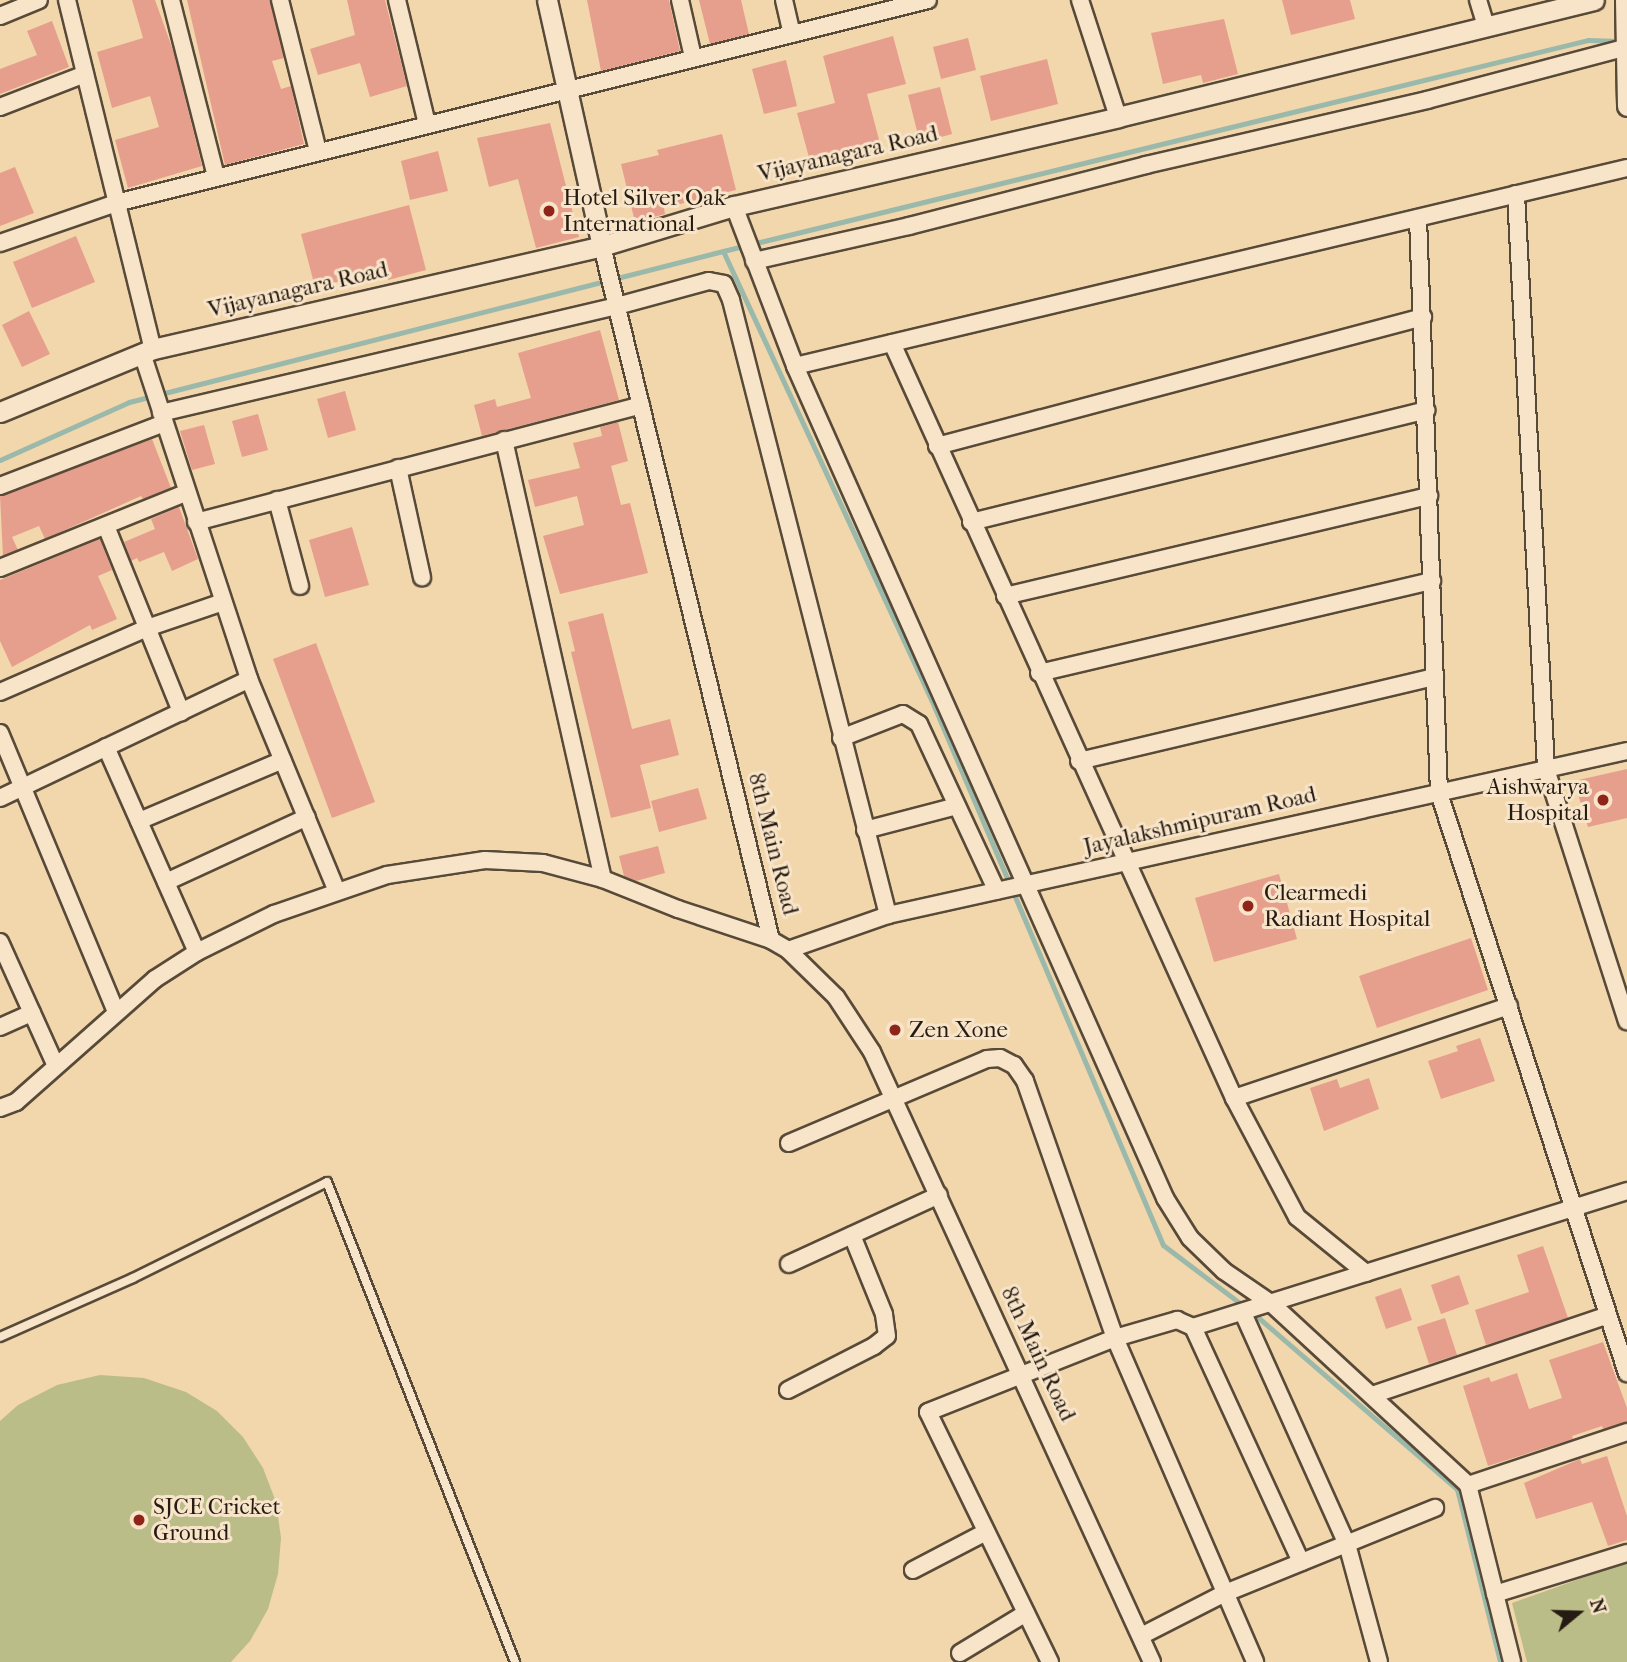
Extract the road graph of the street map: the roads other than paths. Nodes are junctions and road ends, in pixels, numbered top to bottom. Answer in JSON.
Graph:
{"nodes":[{"id":1,"x":39,"y":0,"type":"edge"},
{"id":2,"x":66,"y":0,"type":"edge"},
{"id":3,"x":171,"y":0,"type":"edge"},
{"id":4,"x":280,"y":0,"type":"edge"},
{"id":5,"x":397,"y":0,"type":"edge"},
{"id":6,"x":547,"y":0,"type":"edge"},
{"id":7,"x":680,"y":0,"type":"edge"},
{"id":8,"x":784,"y":0,"type":"edge"},
{"id":9,"x":928,"y":0,"type":"edge"},
{"id":10,"x":1080,"y":0,"type":"edge"},
{"id":11,"x":1478,"y":0,"type":"edge"},
{"id":12,"x":1594,"y":0,"type":"edge"},
{"id":13,"x":907,"y":3,"type":"edge"},
{"id":14,"x":1625,"y":7,"type":"edge"},
{"id":15,"x":0,"y":16,"type":"edge"},
{"id":16,"x":1486,"y":26,"type":"junction"},
{"id":17,"x":792,"y":34,"type":"junction"},
{"id":18,"x":1624,"y":48,"type":"junction"},
{"id":19,"x":693,"y":57,"type":"junction"},
{"id":20,"x":85,"y":74,"type":"junction"},
{"id":21,"x":567,"y":88,"type":"junction"},
{"id":22,"x":1627,"y":106,"type":"edge"},
{"id":23,"x":0,"y":107,"type":"edge"},
{"id":24,"x":1118,"y":117,"type":"junction"},
{"id":25,"x":427,"y":124,"type":"junction"},
{"id":26,"x":318,"y":151,"type":"junction"},
{"id":27,"x":1627,"y":168,"type":"edge"},
{"id":28,"x":216,"y":177,"type":"junction"},
{"id":29,"x":1516,"y":194,"type":"junction"},
{"id":30,"x":117,"y":203,"type":"junction"},
{"id":31,"x":734,"y":206,"type":"junction"},
{"id":32,"x":1418,"y":218,"type":"junction"},
{"id":33,"x":0,"y":243,"type":"edge"},
{"id":34,"x":603,"y":246,"type":"junction"},
{"id":35,"x":754,"y":261,"type":"junction"},
{"id":36,"x":617,"y":306,"type":"junction"},
{"id":37,"x":1423,"y":317,"type":"junction"},
{"id":38,"x":891,"y":343,"type":"junction"},
{"id":39,"x":148,"y":351,"type":"junction"},
{"id":40,"x":795,"y":366,"type":"junction"},
{"id":41,"x":641,"y":405,"type":"junction"},
{"id":42,"x":1426,"y":410,"type":"junction"},
{"id":43,"x":0,"y":412,"type":"edge"},
{"id":44,"x":163,"y":418,"type":"junction"},
{"id":45,"x":504,"y":440,"type":"junction"},
{"id":46,"x":937,"y":446,"type":"junction"},
{"id":47,"x":398,"y":468,"type":"junction"},
{"id":48,"x":0,"y":486,"type":"edge"},
{"id":49,"x":186,"y":494,"type":"junction"},
{"id":50,"x":1429,"y":495,"type":"junction"},
{"id":51,"x":277,"y":500,"type":"junction"},
{"id":52,"x":196,"y":522,"type":"junction"},
{"id":53,"x":971,"y":522,"type":"junction"},
{"id":54,"x":106,"y":526,"type":"junction"},
{"id":55,"x":0,"y":568,"type":"edge"},
{"id":56,"x":422,"y":577,"type":"dead end"},
{"id":57,"x":1432,"y":581,"type":"junction"},
{"id":58,"x":300,"y":586,"type":"dead end"},
{"id":59,"x":1005,"y":596,"type":"junction"},
{"id":60,"x":223,"y":602,"type":"junction"},
{"id":61,"x":147,"y":628,"type":"junction"},
{"id":62,"x":1039,"y":673,"type":"junction"},
{"id":63,"x":1435,"y":677,"type":"junction"},
{"id":64,"x":249,"y":679,"type":"junction"},
{"id":65,"x":0,"y":692,"type":"edge"},
{"id":66,"x":181,"y":712,"type":"junction"},
{"id":67,"x":0,"y":733,"type":"edge"},
{"id":68,"x":841,"y":738,"type":"junction"},
{"id":69,"x":106,"y":747,"type":"junction"},
{"id":70,"x":1627,"y":751,"type":"edge"},
{"id":71,"x":283,"y":760,"type":"junction"},
{"id":72,"x":1079,"y":761,"type":"junction"},
{"id":73,"x":1546,"y":769,"type":"junction"},
{"id":74,"x":23,"y":788,"type":"junction"},
{"id":75,"x":1439,"y":793,"type":"junction"},
{"id":76,"x":0,"y":798,"type":"edge"},
{"id":77,"x":957,"y":806,"type":"junction"},
{"id":78,"x":307,"y":817,"type":"junction"},
{"id":79,"x":139,"y":821,"type":"junction"},
{"id":80,"x":865,"y":830,"type":"junction"},
{"id":81,"x":1125,"y":863,"type":"junction"},
{"id":82,"x":603,"y":879,"type":"junction"},
{"id":83,"x":166,"y":882,"type":"junction"},
{"id":84,"x":1026,"y":885,"type":"junction"},
{"id":85,"x":337,"y":891,"type":"junction"},
{"id":86,"x":997,"y":891,"type":"junction"},
{"id":87,"x":888,"y":915,"type":"junction"},
{"id":88,"x":771,"y":940,"type":"junction"},
{"id":89,"x":2,"y":950,"type":"edge"},
{"id":90,"x":788,"y":950,"type":"junction"},
{"id":91,"x":197,"y":952,"type":"junction"},
{"id":92,"x":1508,"y":1006,"type":"junction"},
{"id":93,"x":116,"y":1012,"type":"junction"},
{"id":94,"x":32,"y":1013,"type":"junction"},
{"id":95,"x":1627,"y":1021,"type":"edge"},
{"id":96,"x":0,"y":1027,"type":"edge"},
{"id":97,"x":56,"y":1066,"type":"junction"},
{"id":98,"x":1234,"y":1098,"type":"junction"},
{"id":99,"x":894,"y":1099,"type":"junction"},
{"id":100,"x":0,"y":1108,"type":"edge"},
{"id":101,"x":789,"y":1143,"type":"dead end"},
{"id":102,"x":1627,"y":1191,"type":"edge"},
{"id":103,"x":939,"y":1195,"type":"junction"},
{"id":104,"x":1574,"y":1207,"type":"junction"},
{"id":105,"x":852,"y":1235,"type":"junction"},
{"id":106,"x":789,"y":1264,"type":"dead end"},
{"id":107,"x":1366,"y":1273,"type":"junction"},
{"id":108,"x":1272,"y":1304,"type":"junction"},
{"id":109,"x":1243,"y":1313,"type":"junction"},
{"id":110,"x":1608,"y":1315,"type":"junction"},
{"id":111,"x":1193,"y":1327,"type":"junction"},
{"id":112,"x":0,"y":1337,"type":"edge"},
{"id":113,"x":1115,"y":1338,"type":"junction"},
{"id":114,"x":1627,"y":1373,"type":"edge"},
{"id":115,"x":1020,"y":1375,"type":"junction"},
{"id":116,"x":788,"y":1390,"type":"dead end"},
{"id":117,"x":1372,"y":1395,"type":"junction"},
{"id":118,"x":1627,"y":1432,"type":"edge"},
{"id":119,"x":1468,"y":1485,"type":"junction"},
{"id":120,"x":1435,"y":1508,"type":"dead end"},
{"id":121,"x":986,"y":1532,"type":"junction"},
{"id":122,"x":1347,"y":1544,"type":"junction"},
{"id":123,"x":1627,"y":1553,"type":"edge"},
{"id":124,"x":1301,"y":1562,"type":"junction"},
{"id":125,"x":913,"y":1570,"type":"dead end"},
{"id":126,"x":1223,"y":1594,"type":"junction"},
{"id":127,"x":1495,"y":1594,"type":"junction"},
{"id":128,"x":1026,"y":1613,"type":"junction"},
{"id":129,"x":1142,"y":1636,"type":"junction"},
{"id":130,"x":960,"y":1653,"type":"dead end"},
{"id":131,"x":515,"y":1662,"type":"edge"},
{"id":132,"x":1050,"y":1662,"type":"edge"},
{"id":133,"x":1152,"y":1662,"type":"edge"},
{"id":134,"x":1255,"y":1662,"type":"edge"},
{"id":135,"x":1378,"y":1662,"type":"edge"},
{"id":136,"x":1512,"y":1662,"type":"edge"}],
"edges":[{"from":1,"to":15,"type":"street"},
{"from":2,"to":20,"type":"street"},
{"from":3,"to":28,"type":"street"},
{"from":4,"to":26,"type":"street"},
{"from":5,"to":25,"type":"street"},
{"from":6,"to":21,"type":"street","name":"8th Main Road"},
{"from":7,"to":19,"type":"street"},
{"from":8,"to":17,"type":"street"},
{"from":9,"to":13,"type":"street"},
{"from":10,"to":24,"type":"street"},
{"from":11,"to":16,"type":"street"},
{"from":12,"to":16,"type":"street","name":"Vijayanagara Road"},
{"from":13,"to":17,"type":"street"},
{"from":14,"to":18,"type":"street"},
{"from":16,"to":24,"type":"street","name":"Vijayanagara Road"},
{"from":17,"to":19,"type":"street"},
{"from":18,"to":22,"type":"street"},
{"from":18,"to":35,"type":"street"},
{"from":19,"to":21,"type":"street"},
{"from":20,"to":23,"type":"street"},
{"from":20,"to":30,"type":"street"},
{"from":21,"to":25,"type":"street"},
{"from":21,"to":34,"type":"street","name":"8th Main Road"},
{"from":24,"to":31,"type":"street","name":"Vijayanagara Road"},
{"from":25,"to":26,"type":"street"},
{"from":26,"to":28,"type":"street"},
{"from":27,"to":29,"type":"street"},
{"from":28,"to":30,"type":"street"},
{"from":29,"to":32,"type":"street"},
{"from":29,"to":73,"type":"street"},
{"from":30,"to":33,"type":"street"},
{"from":30,"to":39,"type":"street"},
{"from":31,"to":34,"type":"street","name":"Vijayanagara Road"},
{"from":31,"to":35,"type":"street"},
{"from":32,"to":37,"type":"street"},
{"from":32,"to":38,"type":"street"},
{"from":34,"to":36,"type":"street","name":"8th Main Road"},
{"from":34,"to":39,"type":"street","name":"Vijayanagara Road"},
{"from":35,"to":40,"type":"street"},
{"from":36,"to":41,"type":"street","name":"8th Main Road"},
{"from":36,"to":44,"type":"street"},
{"from":36,"to":68,"type":"street"},
{"from":37,"to":42,"type":"street"},
{"from":37,"to":46,"type":"street"},
{"from":38,"to":40,"type":"street"},
{"from":38,"to":46,"type":"street"},
{"from":39,"to":43,"type":"street","name":"Vijayanagara Road"},
{"from":39,"to":44,"type":"street"},
{"from":40,"to":84,"type":"street"},
{"from":41,"to":45,"type":"street"},
{"from":41,"to":88,"type":"street","name":"8th Main Road"},
{"from":42,"to":50,"type":"street"},
{"from":42,"to":53,"type":"street"},
{"from":44,"to":48,"type":"street"},
{"from":44,"to":49,"type":"street"},
{"from":45,"to":47,"type":"street"},
{"from":45,"to":82,"type":"street"},
{"from":46,"to":53,"type":"street"},
{"from":47,"to":51,"type":"street"},
{"from":47,"to":56,"type":"street"},
{"from":49,"to":52,"type":"street"},
{"from":49,"to":54,"type":"street"},
{"from":50,"to":57,"type":"street"},
{"from":50,"to":59,"type":"street"},
{"from":51,"to":52,"type":"street"},
{"from":51,"to":58,"type":"street"},
{"from":52,"to":60,"type":"street"},
{"from":53,"to":59,"type":"street"},
{"from":54,"to":55,"type":"street"},
{"from":54,"to":61,"type":"street"},
{"from":57,"to":62,"type":"street"},
{"from":57,"to":63,"type":"street"},
{"from":59,"to":62,"type":"street"},
{"from":60,"to":61,"type":"street"},
{"from":60,"to":64,"type":"street"},
{"from":61,"to":65,"type":"street"},
{"from":61,"to":66,"type":"street"},
{"from":62,"to":72,"type":"street"},
{"from":63,"to":72,"type":"street"},
{"from":63,"to":75,"type":"street"},
{"from":64,"to":66,"type":"street"},
{"from":64,"to":71,"type":"street"},
{"from":66,"to":69,"type":"street"},
{"from":67,"to":74,"type":"street"},
{"from":68,"to":77,"type":"street"},
{"from":68,"to":80,"type":"street"},
{"from":69,"to":74,"type":"street"},
{"from":69,"to":79,"type":"street"},
{"from":70,"to":73,"type":"street","name":"Jayalakshmipuram Road"},
{"from":71,"to":78,"type":"street"},
{"from":71,"to":79,"type":"street"},
{"from":72,"to":81,"type":"street"},
{"from":73,"to":75,"type":"street","name":"Jayalakshmipuram Road"},
{"from":73,"to":95,"type":"street"},
{"from":74,"to":76,"type":"street"},
{"from":74,"to":93,"type":"street"},
{"from":75,"to":81,"type":"street","name":"Jayalakshmipuram Road"},
{"from":75,"to":92,"type":"street"},
{"from":77,"to":80,"type":"street"},
{"from":77,"to":86,"type":"street"},
{"from":78,"to":83,"type":"street"},
{"from":78,"to":85,"type":"street"},
{"from":79,"to":83,"type":"street"},
{"from":80,"to":87,"type":"street"},
{"from":81,"to":84,"type":"street","name":"Jayalakshmipuram Road"},
{"from":81,"to":98,"type":"street"},
{"from":82,"to":85,"type":"street"},
{"from":82,"to":88,"type":"street"},
{"from":83,"to":91,"type":"street"},
{"from":84,"to":86,"type":"street","name":"Jayalakshmipuram Road"},
{"from":84,"to":108,"type":"street"},
{"from":85,"to":91,"type":"street"},
{"from":86,"to":87,"type":"street","name":"Jayalakshmipuram Road"},
{"from":87,"to":90,"type":"street","name":"Jayalakshmipuram Road"},
{"from":88,"to":90,"type":"street","name":"8th Main Road"},
{"from":89,"to":94,"type":"street"},
{"from":90,"to":99,"type":"street","name":"8th Main Road"},
{"from":91,"to":93,"type":"street"},
{"from":92,"to":98,"type":"street"},
{"from":92,"to":104,"type":"street"},
{"from":93,"to":97,"type":"street"},
{"from":94,"to":96,"type":"street"},
{"from":94,"to":97,"type":"street"},
{"from":97,"to":100,"type":"street"},
{"from":98,"to":107,"type":"street"},
{"from":99,"to":101,"type":"street"},
{"from":99,"to":103,"type":"street","name":"8th Main Road"},
{"from":99,"to":113,"type":"street"},
{"from":102,"to":104,"type":"street"},
{"from":103,"to":105,"type":"street"},
{"from":103,"to":115,"type":"street","name":"8th Main Road"},
{"from":104,"to":107,"type":"street"},
{"from":104,"to":110,"type":"street"},
{"from":105,"to":106,"type":"street"},
{"from":105,"to":116,"type":"street"},
{"from":107,"to":108,"type":"street"},
{"from":108,"to":109,"type":"street"},
{"from":108,"to":117,"type":"street"},
{"from":109,"to":111,"type":"street"},
{"from":109,"to":122,"type":"street"},
{"from":110,"to":114,"type":"street"},
{"from":110,"to":117,"type":"street"},
{"from":111,"to":113,"type":"street"},
{"from":111,"to":124,"type":"street"},
{"from":112,"to":131,"type":"lane"},
{"from":113,"to":115,"type":"street"},
{"from":113,"to":126,"type":"street"},
{"from":115,"to":121,"type":"street"},
{"from":115,"to":129,"type":"street","name":"8th Main Road"},
{"from":117,"to":119,"type":"street"},
{"from":118,"to":119,"type":"street"},
{"from":119,"to":127,"type":"street"},
{"from":120,"to":122,"type":"street"},
{"from":121,"to":125,"type":"street"},
{"from":121,"to":128,"type":"street"},
{"from":122,"to":124,"type":"street"},
{"from":122,"to":135,"type":"street"},
{"from":123,"to":127,"type":"street"},
{"from":124,"to":126,"type":"street"},
{"from":126,"to":129,"type":"street"},
{"from":126,"to":134,"type":"street"},
{"from":127,"to":136,"type":"street"},
{"from":128,"to":130,"type":"street"},
{"from":128,"to":132,"type":"street"},
{"from":129,"to":133,"type":"street","name":"8th Main Road"}]}
